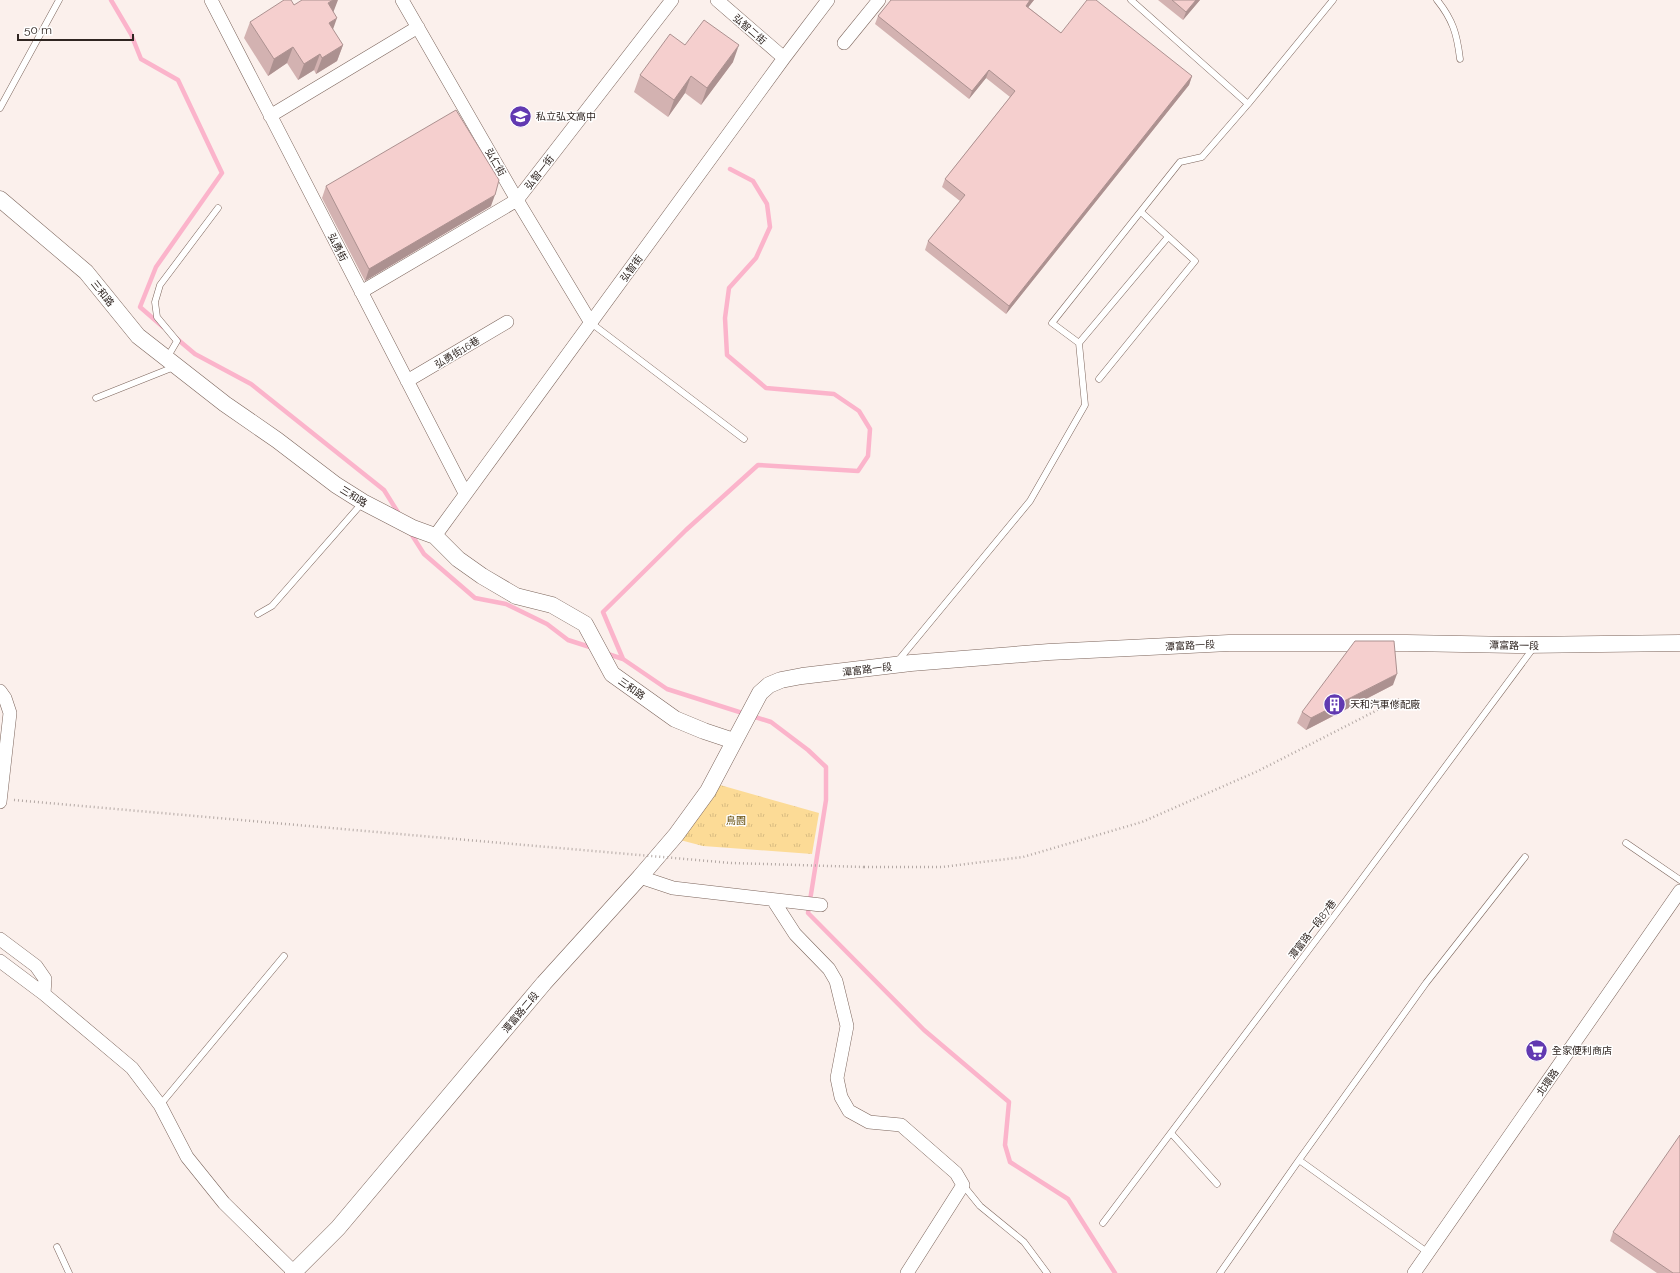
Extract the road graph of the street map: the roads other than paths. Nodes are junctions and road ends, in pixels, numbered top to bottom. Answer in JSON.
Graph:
{"nodes":[{"id":1,"x":59,"y":0,"type":"edge"},
{"id":2,"x":211,"y":0,"type":"edge"},
{"id":3,"x":402,"y":0,"type":"edge"},
{"id":4,"x":672,"y":0,"type":"edge"},
{"id":5,"x":717,"y":0,"type":"edge"},
{"id":6,"x":828,"y":0,"type":"edge"},
{"id":7,"x":878,"y":0,"type":"edge"},
{"id":8,"x":1131,"y":0,"type":"edge"},
{"id":9,"x":1333,"y":0,"type":"edge"},
{"id":10,"x":1437,"y":0,"type":"edge"},
{"id":11,"x":418,"y":27,"type":"junction"},
{"id":12,"x":844,"y":43,"type":"dead end"},
{"id":13,"x":784,"y":58,"type":"junction"},
{"id":14,"x":1460,"y":59,"type":"dead end"},
{"id":15,"x":1248,"y":104,"type":"junction"},
{"id":16,"x":0,"y":108,"type":"edge"},
{"id":17,"x":270,"y":116,"type":"junction"},
{"id":18,"x":0,"y":199,"type":"edge"},
{"id":19,"x":517,"y":200,"type":"junction"},
{"id":20,"x":218,"y":208,"type":"dead end"},
{"id":21,"x":1141,"y":212,"type":"junction"},
{"id":22,"x":1168,"y":237,"type":"junction"},
{"id":23,"x":361,"y":292,"type":"junction"},
{"id":24,"x":507,"y":322,"type":"dead end"},
{"id":25,"x":591,"y":323,"type":"junction"},
{"id":26,"x":1079,"y":343,"type":"junction"},
{"id":27,"x":172,"y":363,"type":"junction"},
{"id":28,"x":1099,"y":379,"type":"dead end"},
{"id":29,"x":407,"y":381,"type":"junction"},
{"id":30,"x":96,"y":398,"type":"dead end"},
{"id":31,"x":744,"y":439,"type":"dead end"},
{"id":32,"x":465,"y":493,"type":"junction"},
{"id":33,"x":363,"y":502,"type":"junction"},
{"id":34,"x":435,"y":536,"type":"junction"},
{"id":35,"x":258,"y":614,"type":"dead end"},
{"id":36,"x":1680,"y":643,"type":"edge"},
{"id":37,"x":1535,"y":645,"type":"junction"},
{"id":38,"x":894,"y":665,"type":"junction"},
{"id":39,"x":0,"y":691,"type":"edge"},
{"id":40,"x":737,"y":734,"type":"junction"},
{"id":41,"x":0,"y":799,"type":"edge"},
{"id":42,"x":0,"y":802,"type":"edge"},
{"id":43,"x":1626,"y":843,"type":"dead end"},
{"id":44,"x":1525,"y":857,"type":"dead end"},
{"id":45,"x":640,"y":877,"type":"junction"},
{"id":46,"x":1680,"y":880,"type":"edge"},
{"id":47,"x":1680,"y":891,"type":"edge"},
{"id":48,"x":773,"y":900,"type":"junction"},
{"id":49,"x":819,"y":905,"type":"dead end"},
{"id":50,"x":0,"y":939,"type":"edge"},
{"id":51,"x":284,"y":956,"type":"dead end"},
{"id":52,"x":0,"y":961,"type":"edge"},
{"id":53,"x":44,"y":994,"type":"junction"},
{"id":54,"x":160,"y":1106,"type":"junction"},
{"id":55,"x":1171,"y":1133,"type":"junction"},
{"id":56,"x":1300,"y":1160,"type":"junction"},
{"id":57,"x":1217,"y":1184,"type":"dead end"},
{"id":58,"x":963,"y":1185,"type":"junction"},
{"id":59,"x":1102,"y":1223,"type":"dead end"},
{"id":60,"x":57,"y":1247,"type":"dead end"},
{"id":61,"x":1427,"y":1252,"type":"junction"},
{"id":62,"x":298,"y":1272,"type":"edge"},
{"id":63,"x":69,"y":1273,"type":"edge"},
{"id":64,"x":906,"y":1273,"type":"edge"},
{"id":65,"x":1047,"y":1273,"type":"edge"},
{"id":66,"x":1220,"y":1273,"type":"edge"},
{"id":67,"x":1414,"y":1273,"type":"edge"}],
"edges":[{"from":1,"to":16,"type":"lane"},
{"from":2,"to":17,"type":"street","name":"弘勇街"},
{"from":3,"to":11,"type":"street","name":"弘仁街"},
{"from":4,"to":19,"type":"street","name":"弘智一街"},
{"from":5,"to":13,"type":"street","name":"弘智二街"},
{"from":6,"to":13,"type":"street","name":"弘智街"},
{"from":7,"to":12,"type":"street"},
{"from":8,"to":15,"type":"lane"},
{"from":9,"to":15,"type":"lane"},
{"from":10,"to":14,"type":"lane"},
{"from":11,"to":17,"type":"street"},
{"from":11,"to":19,"type":"street","name":"弘仁街"},
{"from":13,"to":25,"type":"street","name":"弘智街"},
{"from":15,"to":21,"type":"lane"},
{"from":17,"to":23,"type":"street","name":"弘勇街"},
{"from":18,"to":27,"type":"street","name":"三和路"},
{"from":19,"to":23,"type":"street","name":"弘智一街"},
{"from":19,"to":25,"type":"street","name":"弘仁街"},
{"from":20,"to":27,"type":"lane"},
{"from":21,"to":22,"type":"lane"},
{"from":21,"to":26,"type":"lane"},
{"from":22,"to":26,"type":"lane"},
{"from":22,"to":28,"type":"lane"},
{"from":23,"to":29,"type":"street","name":"弘勇街"},
{"from":24,"to":29,"type":"street","name":"弘勇街16巷"},
{"from":25,"to":31,"type":"lane"},
{"from":25,"to":32,"type":"street","name":"弘智街"},
{"from":26,"to":38,"type":"lane"},
{"from":27,"to":30,"type":"lane"},
{"from":27,"to":33,"type":"street","name":"三和路"},
{"from":29,"to":32,"type":"street","name":"弘勇街"},
{"from":32,"to":34,"type":"street","name":"弘智街"},
{"from":33,"to":34,"type":"street","name":"三和路"},
{"from":33,"to":35,"type":"lane"},
{"from":34,"to":40,"type":"street","name":"三和路"},
{"from":36,"to":37,"type":"street","name":"潭富路一段"},
{"from":37,"to":38,"type":"street","name":"潭富路一段"},
{"from":37,"to":55,"type":"lane","name":"潭富路一段87巷"},
{"from":38,"to":40,"type":"street","name":"潭富路一段"},
{"from":39,"to":41,"type":"street"},
{"from":40,"to":45,"type":"street","name":"潭富路二段"},
{"from":41,"to":42,"type":"street"},
{"from":43,"to":46,"type":"lane"},
{"from":44,"to":56,"type":"lane"},
{"from":45,"to":48,"type":"street"},
{"from":45,"to":62,"type":"street","name":"潭富路二段"},
{"from":47,"to":61,"type":"street","name":"北環路"},
{"from":48,"to":49,"type":"street"},
{"from":48,"to":58,"type":"street"},
{"from":50,"to":53,"type":"street"},
{"from":51,"to":54,"type":"lane"},
{"from":52,"to":53,"type":"street"},
{"from":53,"to":54,"type":"street"},
{"from":54,"to":62,"type":"street"},
{"from":55,"to":57,"type":"lane"},
{"from":55,"to":59,"type":"lane","name":"潭富路一段87巷"},
{"from":56,"to":61,"type":"lane"},
{"from":56,"to":66,"type":"lane"},
{"from":58,"to":64,"type":"street"},
{"from":58,"to":65,"type":"lane"},
{"from":60,"to":63,"type":"lane"},
{"from":61,"to":67,"type":"street","name":"北環路"}]}
